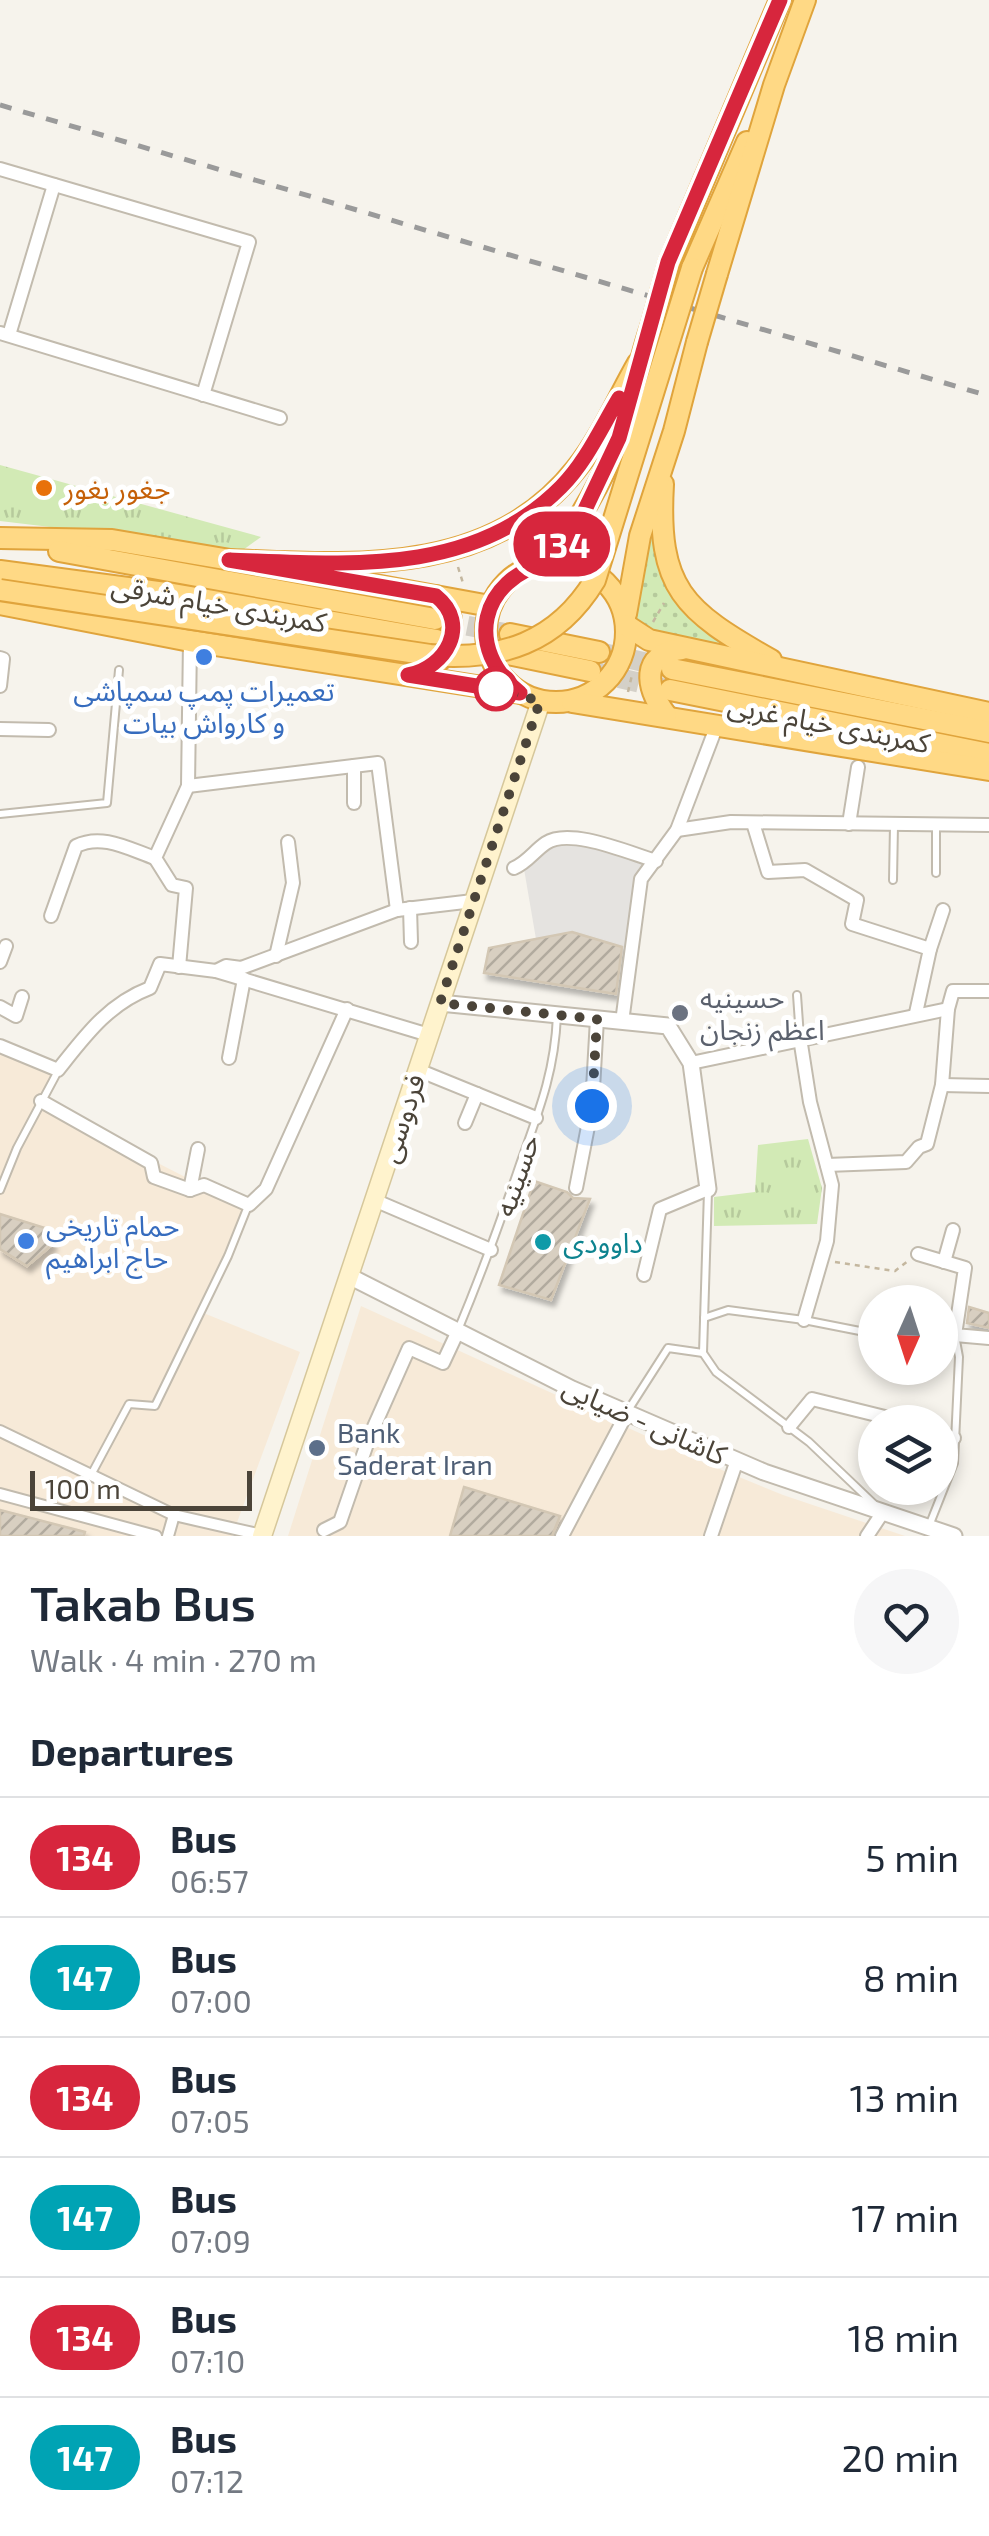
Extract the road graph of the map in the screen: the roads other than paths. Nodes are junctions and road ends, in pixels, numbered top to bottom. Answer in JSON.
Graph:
{"nodes":[{"id":1,"x":780,"y":0,"type":"edge"},
{"id":2,"x":804,"y":0,"type":"edge"},
{"id":3,"x":774,"y":85,"type":"junction"},
{"id":4,"x":0,"y":169,"type":"edge"},
{"id":5,"x":54,"y":185,"type":"junction"},
{"id":6,"x":4,"y":334,"type":"edge"},
{"id":7,"x":638,"y":364,"type":"junction"},
{"id":8,"x":204,"y":395,"type":"junction"},
{"id":9,"x":280,"y":418,"type":"dead end"},
{"id":10,"x":665,"y":456,"type":"junction"},
{"id":11,"x":0,"y":541,"type":"edge"},
{"id":12,"x":229,"y":560,"type":"junction"},
{"id":13,"x":549,"y":562,"type":"junction"},
{"id":14,"x":0,"y":571,"type":"edge"},
{"id":15,"x":0,"y":590,"type":"edge"},
{"id":16,"x":436,"y":596,"type":"junction"},
{"id":17,"x":0,"y":604,"type":"edge"},
{"id":18,"x":490,"y":606,"type":"junction"},
{"id":19,"x":626,"y":623,"type":"junction"},
{"id":20,"x":190,"y":641,"type":"junction"},
{"id":21,"x":509,"y":644,"type":"tunnel mouth"},
{"id":22,"x":690,"y":648,"type":"junction"},
{"id":23,"x":0,"y":658,"type":"edge"},
{"id":24,"x":595,"y":662,"type":"tunnel mouth"},
{"id":25,"x":120,"y":670,"type":"dead end"},
{"id":26,"x":790,"y":670,"type":"junction"},
{"id":27,"x":408,"y":675,"type":"junction"},
{"id":28,"x":0,"y":686,"type":"edge"},
{"id":29,"x":530,"y":697,"type":"junction"},
{"id":30,"x":570,"y":701,"type":"junction"},
{"id":31,"x":989,"y":714,"type":"edge"},
{"id":32,"x":666,"y":715,"type":"junction"},
{"id":33,"x":717,"y":725,"type":"junction"},
{"id":34,"x":0,"y":729,"type":"edge"},
{"id":35,"x":49,"y":730,"type":"dead end"},
{"id":36,"x":989,"y":732,"type":"edge"},
{"id":37,"x":989,"y":754,"type":"edge"},
{"id":38,"x":354,"y":766,"type":"junction"},
{"id":39,"x":858,"y":766,"type":"dead end"},
{"id":40,"x":989,"y":770,"type":"edge"},
{"id":41,"x":188,"y":786,"type":"junction"},
{"id":42,"x":354,"y":803,"type":"dead end"},
{"id":43,"x":0,"y":814,"type":"edge"},
{"id":44,"x":753,"y":823,"type":"junction"},
{"id":45,"x":850,"y":824,"type":"junction"},
{"id":46,"x":894,"y":825,"type":"junction"},
{"id":47,"x":936,"y":825,"type":"junction"},
{"id":48,"x":989,"y":825,"type":"edge"},
{"id":49,"x":678,"y":830,"type":"junction"},
{"id":50,"x":288,"y":842,"type":"dead end"},
{"id":51,"x":154,"y":858,"type":"junction"},
{"id":52,"x":656,"y":860,"type":"junction"},
{"id":53,"x":514,"y":868,"type":"dead end"},
{"id":54,"x":936,"y":873,"type":"dead end"},
{"id":55,"x":892,"y":880,"type":"dead end"},
{"id":56,"x":473,"y":901,"type":"junction"},
{"id":57,"x":404,"y":909,"type":"junction"},
{"id":58,"x":944,"y":910,"type":"dead end"},
{"id":59,"x":51,"y":916,"type":"dead end"},
{"id":60,"x":411,"y":942,"type":"dead end"},
{"id":61,"x":6,"y":946,"type":"dead end"},
{"id":62,"x":930,"y":949,"type":"junction"},
{"id":63,"x":276,"y":956,"type":"junction"},
{"id":64,"x":0,"y":962,"type":"edge"},
{"id":65,"x":179,"y":967,"type":"junction"},
{"id":66,"x":216,"y":972,"type":"junction"},
{"id":67,"x":244,"y":979,"type":"junction"},
{"id":68,"x":989,"y":992,"type":"edge"},
{"id":69,"x":22,"y":996,"type":"dead end"},
{"id":70,"x":797,"y":996,"type":"dead end"},
{"id":71,"x":440,"y":1003,"type":"junction"},
{"id":72,"x":0,"y":1007,"type":"edge"},
{"id":73,"x":948,"y":1009,"type":"junction"},
{"id":74,"x":347,"y":1010,"type":"junction"},
{"id":75,"x":916,"y":1013,"type":"junction"},
{"id":76,"x":556,"y":1015,"type":"junction"},
{"id":77,"x":597,"y":1019,"type":"junction"},
{"id":78,"x":622,"y":1022,"type":"junction"},
{"id":79,"x":429,"y":1035,"type":"junction"},
{"id":80,"x":800,"y":1038,"type":"junction"},
{"id":81,"x":0,"y":1046,"type":"edge"},
{"id":82,"x":228,"y":1058,"type":"dead end"},
{"id":83,"x":691,"y":1063,"type":"junction"},
{"id":84,"x":58,"y":1070,"type":"junction"},
{"id":85,"x":418,"y":1070,"type":"junction"},
{"id":86,"x":942,"y":1085,"type":"junction"},
{"id":87,"x":989,"y":1086,"type":"edge"},
{"id":88,"x":477,"y":1094,"type":"junction"},
{"id":89,"x":41,"y":1100,"type":"junction"},
{"id":90,"x":536,"y":1118,"type":"junction"},
{"id":91,"x":464,"y":1123,"type":"dead end"},
{"id":92,"x":198,"y":1149,"type":"dead end"},
{"id":93,"x":827,"y":1164,"type":"junction"},
{"id":94,"x":576,"y":1188,"type":"dead end"},
{"id":95,"x":708,"y":1189,"type":"junction"},
{"id":96,"x":0,"y":1190,"type":"edge"},
{"id":97,"x":190,"y":1190,"type":"junction"},
{"id":98,"x":374,"y":1200,"type":"junction"},
{"id":99,"x":249,"y":1205,"type":"junction"},
{"id":100,"x":953,"y":1230,"type":"dead end"},
{"id":101,"x":491,"y":1250,"type":"junction"},
{"id":102,"x":918,"y":1254,"type":"road end"},
{"id":103,"x":944,"y":1262,"type":"junction"},
{"id":104,"x":644,"y":1275,"type":"dead end"},
{"id":105,"x":349,"y":1276,"type":"junction"},
{"id":106,"x":704,"y":1318,"type":"junction"},
{"id":107,"x":958,"y":1318,"type":"edge"},
{"id":108,"x":804,"y":1320,"type":"junction"},
{"id":109,"x":458,"y":1331,"type":"junction"},
{"id":110,"x":858,"y":1331,"type":"edge"},
{"id":111,"x":958,"y":1335,"type":"edge"},
{"id":112,"x":989,"y":1338,"type":"edge"},
{"id":113,"x":703,"y":1354,"type":"junction"},
{"id":114,"x":858,"y":1410,"type":"edge"},
{"id":115,"x":627,"y":1412,"type":"junction"},
{"id":116,"x":790,"y":1426,"type":"junction"},
{"id":117,"x":0,"y":1431,"type":"edge"},
{"id":118,"x":737,"y":1460,"type":"junction"},
{"id":119,"x":91,"y":1475,"type":"junction"},
{"id":120,"x":0,"y":1494,"type":"edge"},
{"id":121,"x":937,"y":1505,"type":"edge"},
{"id":122,"x":883,"y":1512,"type":"junction"},
{"id":123,"x":174,"y":1515,"type":"junction"},
{"id":124,"x":324,"y":1530,"type":"dead end"},
{"id":125,"x":926,"y":1532,"type":"edge"},
{"id":126,"x":264,"y":1535,"type":"edge"},
{"id":127,"x":156,"y":1536,"type":"edge"},
{"id":128,"x":168,"y":1536,"type":"edge"},
{"id":129,"x":562,"y":1536,"type":"edge"},
{"id":130,"x":711,"y":1536,"type":"edge"},
{"id":131,"x":867,"y":1536,"type":"edge"},
{"id":132,"x":954,"y":1536,"type":"edge"}],
"edges":[{"from":1,"to":7,"type":"highway","bridge":true},
{"from":2,"to":3,"type":"highway"},
{"from":3,"to":10,"type":"highway","bridge":true},
{"from":3,"to":15,"type":"highway","bridge":true},
{"from":4,"to":5,"type":"street"},
{"from":5,"to":6,"type":"street"},
{"from":5,"to":8,"type":"street"},
{"from":6,"to":8,"type":"street"},
{"from":7,"to":12,"type":"highway"},
{"from":7,"to":13,"type":"highway"},
{"from":8,"to":9,"type":"street"},
{"from":10,"to":19,"type":"highway"},
{"from":10,"to":26,"type":"highway"},
{"from":11,"to":12,"type":"highway"},
{"from":11,"to":14,"type":"highway","name":"کمربندی خیام شرقی"},
{"from":12,"to":16,"type":"highway"},
{"from":13,"to":18,"type":"highway"},
{"from":13,"to":19,"type":"highway"},
{"from":16,"to":18,"type":"highway"},
{"from":16,"to":27,"type":"highway"},
{"from":17,"to":20,"type":"highway"},
{"from":18,"to":29,"type":"highway"},
{"from":19,"to":22,"type":"highway"},
{"from":19,"to":30,"type":"highway"},
{"from":20,"to":27,"type":"highway"},
{"from":20,"to":41,"type":"street"},
{"from":21,"to":24,"type":"highway"},
{"from":22,"to":26,"type":"highway"},
{"from":22,"to":32,"type":"highway"},
{"from":23,"to":28,"type":"street"},
{"from":25,"to":43,"type":"lane"},
{"from":26,"to":31,"type":"highway"},
{"from":27,"to":29,"type":"highway"},
{"from":29,"to":30,"type":"highway"},
{"from":29,"to":56,"type":"main road","name":"فردوسی"},
{"from":30,"to":32,"type":"highway"},
{"from":32,"to":33,"type":"highway"},
{"from":33,"to":40,"type":"highway"},
{"from":33,"to":49,"type":"street"},
{"from":34,"to":35,"type":"street"},
{"from":36,"to":37,"type":"highway","name":"کمربندی خیام غربی"},
{"from":38,"to":41,"type":"street"},
{"from":38,"to":42,"type":"street"},
{"from":38,"to":57,"type":"street"},
{"from":39,"to":45,"type":"street"},
{"from":41,"to":51,"type":"street"},
{"from":44,"to":45,"type":"street"},
{"from":44,"to":49,"type":"street"},
{"from":44,"to":62,"type":"street"},
{"from":45,"to":46,"type":"street"},
{"from":46,"to":47,"type":"street"},
{"from":46,"to":55,"type":"lane"},
{"from":47,"to":48,"type":"street"},
{"from":47,"to":54,"type":"lane"},
{"from":49,"to":52,"type":"street"},
{"from":50,"to":63,"type":"street"},
{"from":51,"to":59,"type":"street"},
{"from":51,"to":65,"type":"street"},
{"from":52,"to":53,"type":"street"},
{"from":52,"to":78,"type":"street"},
{"from":56,"to":57,"type":"street"},
{"from":56,"to":71,"type":"main road","name":"فردوسی"},
{"from":57,"to":60,"type":"street"},
{"from":57,"to":63,"type":"street"},
{"from":58,"to":62,"type":"street"},
{"from":61,"to":64,"type":"street"},
{"from":62,"to":75,"type":"street"},
{"from":63,"to":66,"type":"street"},
{"from":65,"to":66,"type":"street"},
{"from":65,"to":84,"type":"street"},
{"from":66,"to":67,"type":"street"},
{"from":67,"to":74,"type":"street"},
{"from":67,"to":82,"type":"street"},
{"from":68,"to":73,"type":"street"},
{"from":69,"to":72,"type":"street"},
{"from":70,"to":80,"type":"lane"},
{"from":71,"to":76,"type":"street"},
{"from":71,"to":79,"type":"main road","name":"فردوسی"},
{"from":73,"to":75,"type":"street"},
{"from":73,"to":86,"type":"street"},
{"from":74,"to":79,"type":"street"},
{"from":74,"to":99,"type":"street"},
{"from":75,"to":80,"type":"street"},
{"from":76,"to":77,"type":"street"},
{"from":76,"to":90,"type":"lane","name":"حسینیه"},
{"from":77,"to":78,"type":"street"},
{"from":77,"to":94,"type":"street"},
{"from":78,"to":83,"type":"street"},
{"from":79,"to":85,"type":"main road","name":"فردوسی"},
{"from":80,"to":83,"type":"street"},
{"from":80,"to":93,"type":"street"},
{"from":81,"to":84,"type":"street"},
{"from":83,"to":95,"type":"street"},
{"from":84,"to":89,"type":"lane"},
{"from":85,"to":88,"type":"street"},
{"from":85,"to":98,"type":"main road","name":"فردوسی"},
{"from":86,"to":87,"type":"street"},
{"from":86,"to":93,"type":"street"},
{"from":88,"to":90,"type":"street"},
{"from":88,"to":91,"type":"street"},
{"from":89,"to":96,"type":"lane"},
{"from":89,"to":97,"type":"street"},
{"from":90,"to":101,"type":"lane","name":"حسینیه"},
{"from":92,"to":97,"type":"street"},
{"from":93,"to":108,"type":"street"},
{"from":95,"to":104,"type":"street"},
{"from":95,"to":106,"type":"lane"},
{"from":97,"to":99,"type":"street"},
{"from":98,"to":101,"type":"street"},
{"from":98,"to":105,"type":"main road","name":"فردوسی"},
{"from":99,"to":119,"type":"lane"},
{"from":100,"to":103,"type":"street"},
{"from":101,"to":109,"type":"lane","name":"حسینیه"},
{"from":102,"to":103,"type":"street"},
{"from":103,"to":107,"type":"street"},
{"from":105,"to":109,"type":"street","name":"کاشانی - ضیایی"},
{"from":105,"to":126,"type":"main road","name":"فردوسی"},
{"from":106,"to":108,"type":"lane"},
{"from":106,"to":113,"type":"lane"},
{"from":108,"to":110,"type":"lane"},
{"from":109,"to":115,"type":"street","name":"کاشانی - ضیایی"},
{"from":109,"to":124,"type":"street"},
{"from":111,"to":112,"type":"street"},
{"from":113,"to":115,"type":"lane"},
{"from":113,"to":116,"type":"lane"},
{"from":114,"to":116,"type":"street"},
{"from":115,"to":118,"type":"street","name":"کاشانی - ضیایی"},
{"from":115,"to":129,"type":"street"},
{"from":116,"to":122,"type":"lane"},
{"from":117,"to":119,"type":"street"},
{"from":118,"to":122,"type":"street","name":"کاشانی - ضیایی"},
{"from":118,"to":130,"type":"street"},
{"from":119,"to":123,"type":"street"},
{"from":120,"to":127,"type":"street"},
{"from":121,"to":125,"type":"lane"},
{"from":122,"to":125,"type":"street","name":"کاشانی - ضیایی"},
{"from":122,"to":131,"type":"street"},
{"from":123,"to":126,"type":"street"},
{"from":123,"to":128,"type":"street"},
{"from":125,"to":132,"type":"street","name":"کاشانی - ضیایی"}]}
